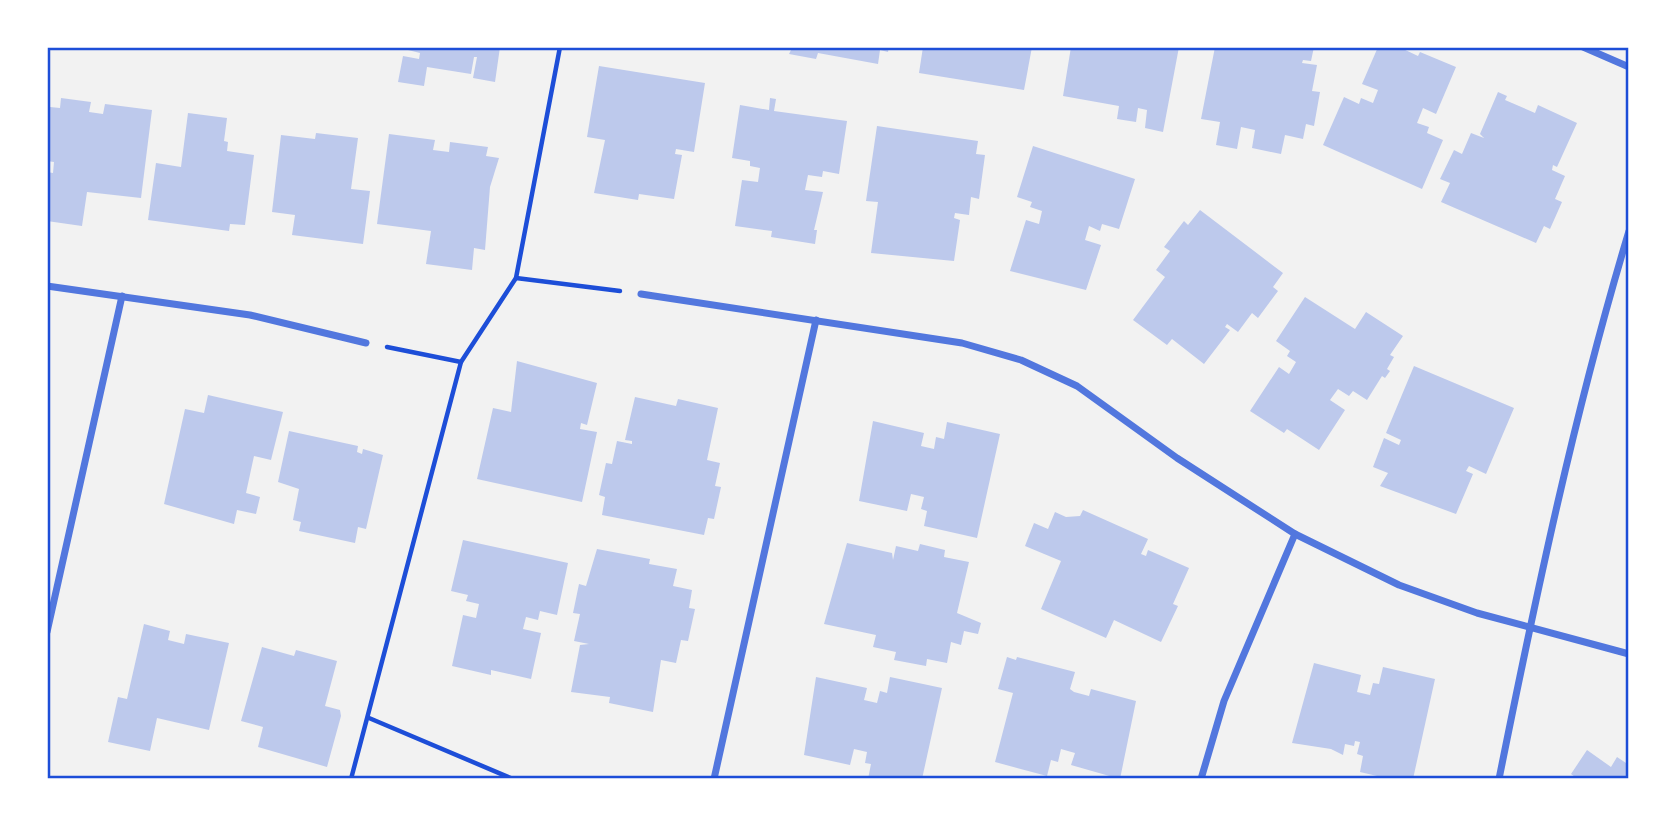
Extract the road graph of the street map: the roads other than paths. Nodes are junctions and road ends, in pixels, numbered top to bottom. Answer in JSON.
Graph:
{"nodes":[{"id":1,"x":1583,"y":47,"type":"edge"},
{"id":2,"x":1629,"y":67,"type":"edge"},
{"id":3,"x":1629,"y":231,"type":"edge"},
{"id":4,"x":47,"y":286,"type":"edge"},
{"id":5,"x":641,"y":294,"type":"road end"},
{"id":6,"x":122,"y":296,"type":"junction"},
{"id":7,"x":816,"y":320,"type":"junction"},
{"id":8,"x":366,"y":343,"type":"road end"},
{"id":9,"x":1295,"y":534,"type":"junction"},
{"id":10,"x":1529,"y":629,"type":"junction"},
{"id":11,"x":47,"y":632,"type":"edge"},
{"id":12,"x":1629,"y":654,"type":"edge"},
{"id":13,"x":714,"y":779,"type":"edge"},
{"id":14,"x":1200,"y":779,"type":"edge"},
{"id":15,"x":1499,"y":779,"type":"edge"}],
"edges":[{"from":1,"to":2,"type":"street"},
{"from":3,"to":10,"type":"street"},
{"from":4,"to":6,"type":"street"},
{"from":5,"to":7,"type":"street"},
{"from":6,"to":8,"type":"street"},
{"from":6,"to":11,"type":"street"},
{"from":7,"to":9,"type":"street"},
{"from":7,"to":13,"type":"street"},
{"from":9,"to":10,"type":"street"},
{"from":9,"to":14,"type":"street"},
{"from":10,"to":12,"type":"street"},
{"from":10,"to":15,"type":"street"}]}
